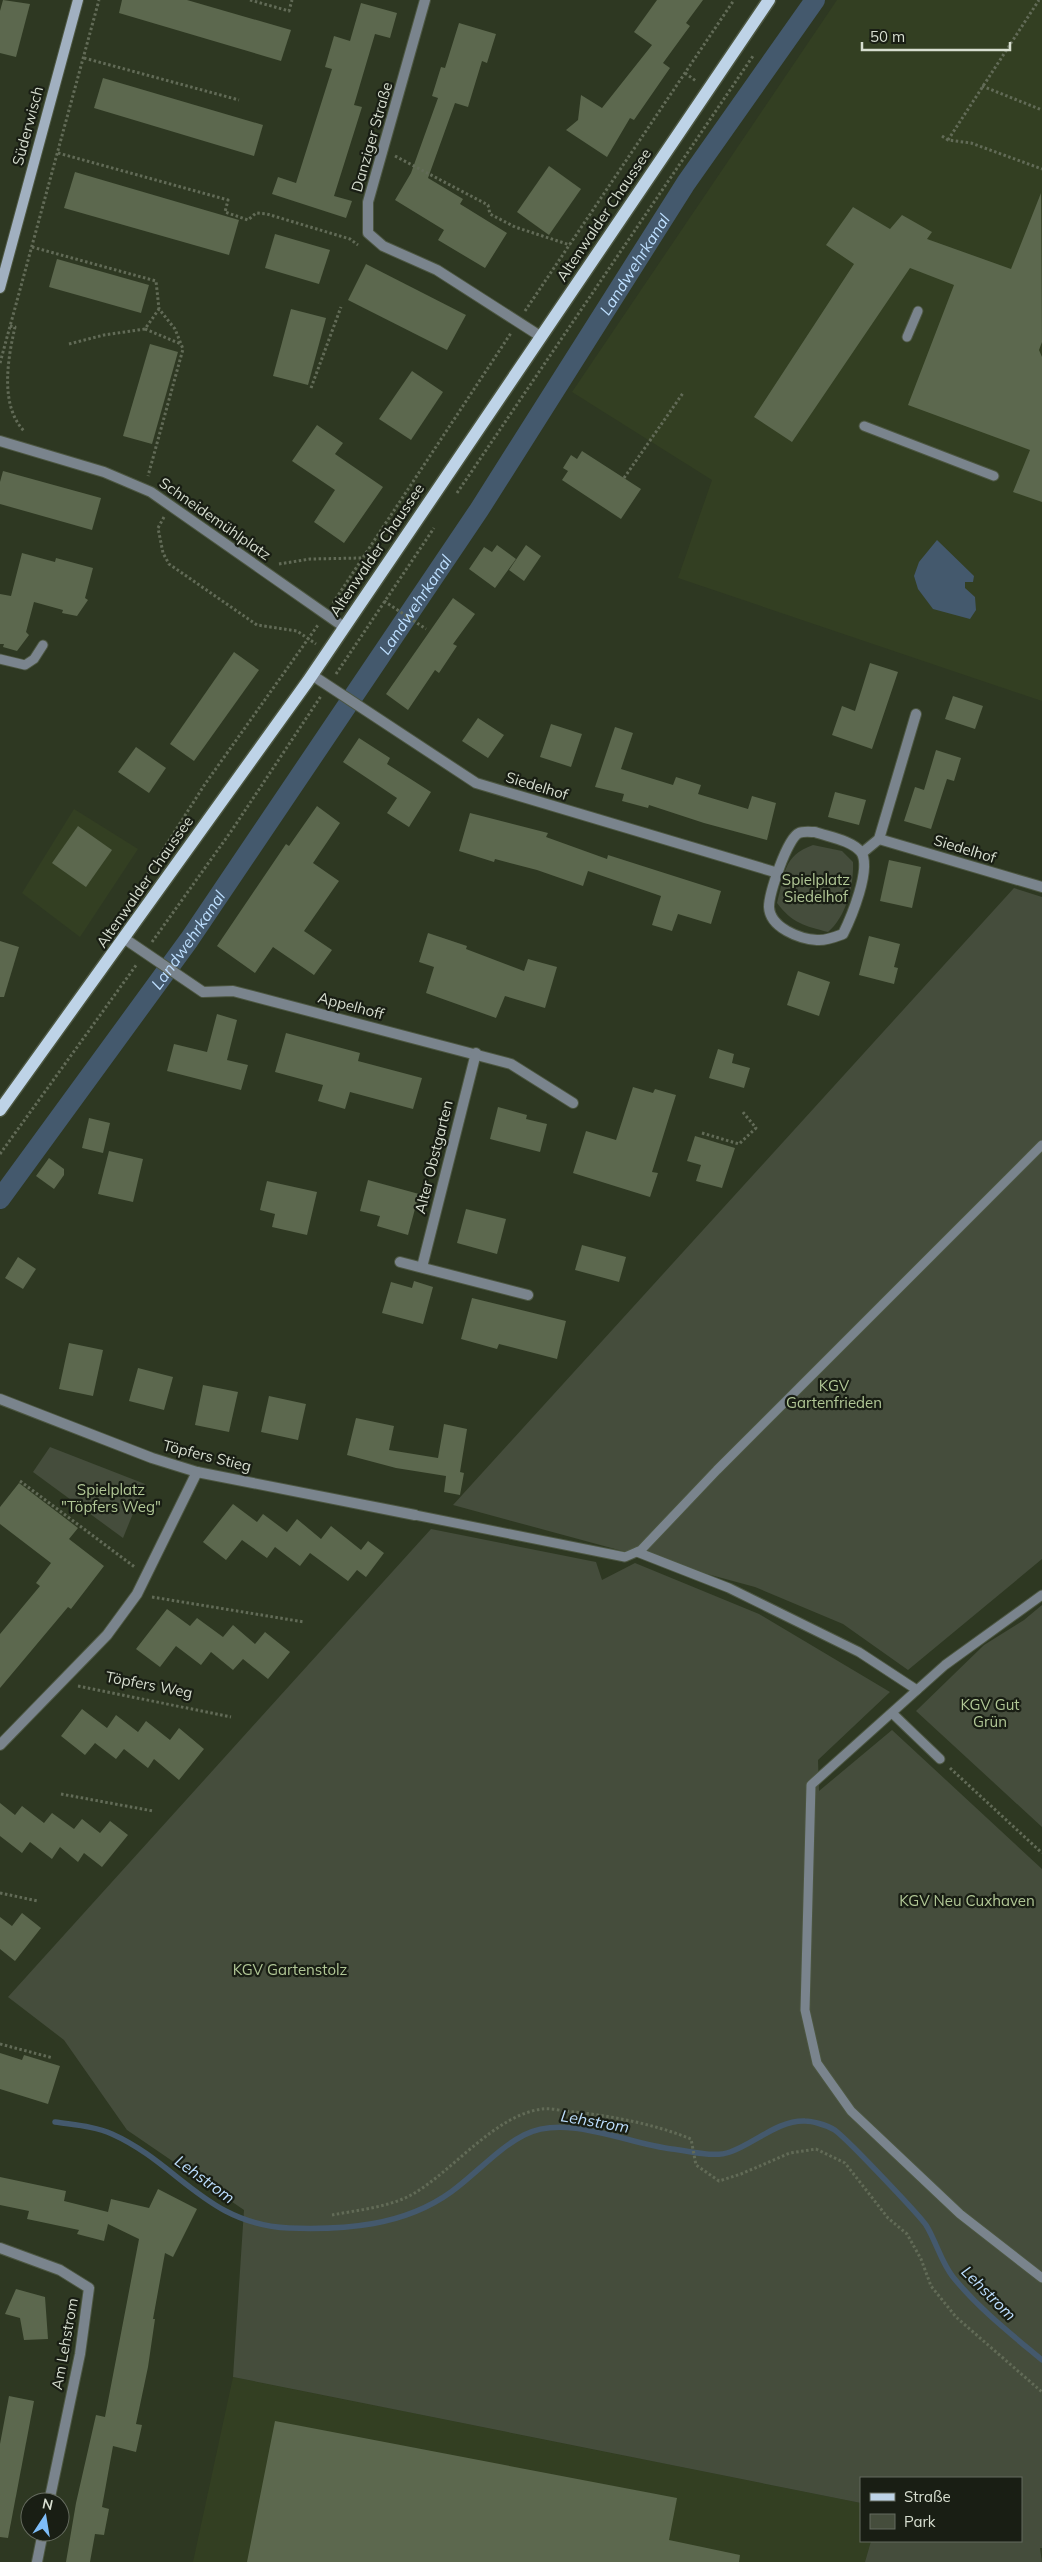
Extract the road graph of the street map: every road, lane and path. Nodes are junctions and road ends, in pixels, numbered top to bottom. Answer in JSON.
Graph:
{"nodes":[{"id":1,"x":78,"y":0,"type":"edge"},
{"id":2,"x":100,"y":0,"type":"edge"},
{"id":3,"x":250,"y":0,"type":"edge"},
{"id":4,"x":292,"y":0,"type":"edge"},
{"id":5,"x":425,"y":0,"type":"edge"},
{"id":6,"x":734,"y":0,"type":"edge"},
{"id":7,"x":769,"y":0,"type":"edge"},
{"id":8,"x":1039,"y":0,"type":"edge"},
{"id":9,"x":84,"y":58,"type":"junction"},
{"id":10,"x":749,"y":62,"type":"dead end"},
{"id":11,"x":684,"y":74,"type":"junction"},
{"id":12,"x":695,"y":80,"type":"dead end"},
{"id":13,"x":982,"y":86,"type":"junction"},
{"id":14,"x":724,"y":98,"type":"dead end"},
{"id":15,"x":239,"y":100,"type":"dead end"},
{"id":16,"x":1042,"y":110,"type":"edge"},
{"id":17,"x":942,"y":136,"type":"dead end"},
{"id":18,"x":948,"y":140,"type":"junction"},
{"id":19,"x":382,"y":149,"type":"junction"},
{"id":20,"x":58,"y":153,"type":"junction"},
{"id":21,"x":1042,"y":170,"type":"edge"},
{"id":22,"x":570,"y":245,"type":"junction"},
{"id":23,"x":32,"y":246,"type":"junction"},
{"id":24,"x":362,"y":249,"type":"dead end"},
{"id":25,"x":0,"y":288,"type":"edge"},
{"id":26,"x":341,"y":307,"type":"dead end"},
{"id":27,"x":159,"y":309,"type":"junction"},
{"id":28,"x":918,"y":311,"type":"dead end"},
{"id":29,"x":518,"y":322,"type":"junction"},
{"id":30,"x":10,"y":326,"type":"junction"},
{"id":31,"x":145,"y":329,"type":"junction"},
{"id":32,"x":540,"y":336,"type":"junction"},
{"id":33,"x":907,"y":337,"type":"dead end"},
{"id":34,"x":69,"y":344,"type":"dead end"},
{"id":35,"x":182,"y":344,"type":"junction"},
{"id":36,"x":0,"y":363,"type":"edge"},
{"id":37,"x":311,"y":388,"type":"dead end"},
{"id":38,"x":2,"y":389,"type":"dead end"},
{"id":39,"x":683,"y":393,"type":"dead end"},
{"id":40,"x":3,"y":396,"type":"dead end"},
{"id":41,"x":864,"y":426,"type":"dead end"},
{"id":42,"x":30,"y":436,"type":"dead end"},
{"id":43,"x":0,"y":441,"type":"edge"},
{"id":44,"x":994,"y":476,"type":"dead end"},
{"id":45,"x":624,"y":478,"type":"dead end"},
{"id":46,"x":144,"y":489,"type":"junction"},
{"id":47,"x":170,"y":505,"type":"junction"},
{"id":48,"x":363,"y":558,"type":"junction"},
{"id":49,"x":258,"y":568,"type":"junction"},
{"id":50,"x":393,"y":608,"type":"dead end"},
{"id":51,"x":325,"y":615,"type":"junction"},
{"id":52,"x":344,"y":627,"type":"junction"},
{"id":53,"x":426,"y":629,"type":"dead end"},
{"id":54,"x":309,"y":639,"type":"junction"},
{"id":55,"x":43,"y":646,"type":"dead end"},
{"id":56,"x":328,"y":651,"type":"junction"},
{"id":57,"x":0,"y":659,"type":"edge"},
{"id":58,"x":312,"y":675,"type":"junction"},
{"id":59,"x":916,"y":714,"type":"dead end"},
{"id":60,"x":170,"y":838,"type":"dead end"},
{"id":61,"x":879,"y":839,"type":"junction"},
{"id":62,"x":862,"y":853,"type":"junction"},
{"id":63,"x":778,"y":873,"type":"junction"},
{"id":64,"x":1042,"y":887,"type":"edge"},
{"id":65,"x":125,"y":939,"type":"junction"},
{"id":66,"x":476,"y":1054,"type":"junction"},
{"id":67,"x":573,"y":1103,"type":"dead end"},
{"id":68,"x":0,"y":1110,"type":"edge"},
{"id":69,"x":742,"y":1111,"type":"dead end"},
{"id":70,"x":702,"y":1133,"type":"dead end"},
{"id":71,"x":1042,"y":1145,"type":"edge"},
{"id":72,"x":400,"y":1262,"type":"dead end"},
{"id":73,"x":422,"y":1267,"type":"junction"},
{"id":74,"x":528,"y":1295,"type":"dead end"},
{"id":75,"x":0,"y":1399,"type":"edge"},
{"id":76,"x":198,"y":1472,"type":"junction"},
{"id":77,"x":20,"y":1480,"type":"dead end"},
{"id":78,"x":415,"y":1515,"type":"joint"},
{"id":79,"x":637,"y":1552,"type":"junction"},
{"id":80,"x":146,"y":1576,"type":"junction"},
{"id":81,"x":137,"y":1594,"type":"junction"},
{"id":82,"x":1042,"y":1594,"type":"edge"},
{"id":83,"x":304,"y":1622,"type":"dead end"},
{"id":84,"x":61,"y":1683,"type":"junction"},
{"id":85,"x":917,"y":1690,"type":"junction"},
{"id":86,"x":892,"y":1713,"type":"junction"},
{"id":87,"x":231,"y":1717,"type":"dead end"},
{"id":88,"x":0,"y":1745,"type":"edge"},
{"id":89,"x":940,"y":1759,"type":"joint"},
{"id":90,"x":61,"y":1794,"type":"dead end"},
{"id":91,"x":153,"y":1811,"type":"dead end"},
{"id":92,"x":1042,"y":1853,"type":"edge"},
{"id":93,"x":0,"y":1893,"type":"edge"},
{"id":94,"x":38,"y":1901,"type":"dead end"},
{"id":95,"x":0,"y":2042,"type":"edge"},
{"id":96,"x":53,"y":2058,"type":"dead end"},
{"id":97,"x":332,"y":2215,"type":"dead end"},
{"id":98,"x":0,"y":2248,"type":"edge"},
{"id":99,"x":1042,"y":2278,"type":"edge"},
{"id":100,"x":1042,"y":2392,"type":"edge"},
{"id":101,"x":51,"y":2492,"type":"edge"},
{"id":102,"x":41,"y":2542,"type":"edge"},
{"id":103,"x":37,"y":2562,"type":"edge"}],
"edges":[{"from":1,"to":25,"type":"street","name":"Süderwisch"},
{"from":2,"to":9,"type":"path"},
{"from":3,"to":4,"type":"path"},
{"from":5,"to":19,"type":"street","name":"Danziger Straße"},
{"from":6,"to":11,"type":"path"},
{"from":7,"to":32,"type":"main road","name":"Altenwalder Chaussee"},
{"from":8,"to":13,"type":"path"},
{"from":9,"to":15,"type":"path"},
{"from":9,"to":20,"type":"path"},
{"from":10,"to":14,"type":"path"},
{"from":11,"to":12,"type":"path"},
{"from":11,"to":22,"type":"path"},
{"from":13,"to":16,"type":"path"},
{"from":13,"to":18,"type":"path"},
{"from":17,"to":18,"type":"path"},
{"from":18,"to":21,"type":"path"},
{"from":19,"to":22,"type":"path"},
{"from":19,"to":29,"type":"street","name":"Danziger Straße"},
{"from":20,"to":23,"type":"path"},
{"from":20,"to":24,"type":"path"},
{"from":22,"to":29,"type":"path"},
{"from":23,"to":27,"type":"path"},
{"from":23,"to":30,"type":"path"},
{"from":26,"to":37,"type":"path"},
{"from":27,"to":31,"type":"path"},
{"from":27,"to":35,"type":"path"},
{"from":28,"to":33,"type":"lane"},
{"from":29,"to":32,"type":"street","name":"Danziger Straße"},
{"from":29,"to":48,"type":"path"},
{"from":30,"to":36,"type":"path"},
{"from":30,"to":38,"type":"path"},
{"from":31,"to":34,"type":"path"},
{"from":31,"to":35,"type":"path"},
{"from":32,"to":52,"type":"main road","name":"Altenwalder Chaussee"},
{"from":35,"to":46,"type":"path"},
{"from":39,"to":45,"type":"path"},
{"from":40,"to":42,"type":"path"},
{"from":41,"to":44,"type":"lane"},
{"from":43,"to":46,"type":"street","name":"Schneidemühlplatz"},
{"from":46,"to":47,"type":"street","name":"Schneidemühlplatz"},
{"from":47,"to":49,"type":"street","name":"Schneidemühlplatz"},
{"from":47,"to":54,"type":"path"},
{"from":48,"to":49,"type":"path"},
{"from":48,"to":51,"type":"path"},
{"from":49,"to":51,"type":"street","name":"Schneidemühlplatz"},
{"from":50,"to":53,"type":"path"},
{"from":51,"to":52,"type":"street","name":"Schneidemühlplatz"},
{"from":51,"to":54,"type":"path"},
{"from":52,"to":56,"type":"main road","name":"Altenwalder Chaussee"},
{"from":54,"to":56,"type":"path"},
{"from":54,"to":60,"type":"path"},
{"from":55,"to":57,"type":"lane"},
{"from":56,"to":58,"type":"main road","name":"Altenwalder Chaussee"},
{"from":58,"to":63,"type":"street","name":"Siedelhof"},
{"from":58,"to":65,"type":"main road","name":"Altenwalder Chaussee"},
{"from":59,"to":61,"type":"street"},
{"from":61,"to":62,"type":"street"},
{"from":61,"to":64,"type":"street","name":"Siedelhof"},
{"from":62,"to":63,"type":"street"},
{"from":62,"to":63,"type":"street"},
{"from":65,"to":66,"type":"street","name":"Appelhoff"},
{"from":65,"to":68,"type":"main road","name":"Altenwalder Chaussee"},
{"from":66,"to":67,"type":"street","name":"Appelhoff"},
{"from":66,"to":73,"type":"street","name":"Alter Obstgarten"},
{"from":69,"to":70,"type":"path"},
{"from":71,"to":79,"type":"lane"},
{"from":72,"to":73,"type":"street"},
{"from":73,"to":74,"type":"street"},
{"from":75,"to":76,"type":"street","name":"Töpfers Stieg"},
{"from":76,"to":78,"type":"street","name":"Töpfers Stieg"},
{"from":76,"to":80,"type":"street"},
{"from":77,"to":80,"type":"path"},
{"from":78,"to":79,"type":"lane"},
{"from":79,"to":85,"type":"lane"},
{"from":80,"to":81,"type":"street"},
{"from":81,"to":83,"type":"path"},
{"from":81,"to":84,"type":"street"},
{"from":82,"to":85,"type":"lane"},
{"from":84,"to":87,"type":"path","name":"Töpfers Weg"},
{"from":84,"to":88,"type":"street"},
{"from":85,"to":86,"type":"lane"},
{"from":86,"to":89,"type":"lane"},
{"from":86,"to":99,"type":"lane"},
{"from":89,"to":92,"type":"path"},
{"from":90,"to":91,"type":"path"},
{"from":93,"to":94,"type":"path"},
{"from":95,"to":96,"type":"path"},
{"from":97,"to":100,"type":"path"},
{"from":98,"to":101,"type":"street","name":"Am Lehstrom"},
{"from":102,"to":103,"type":"street"}]}
